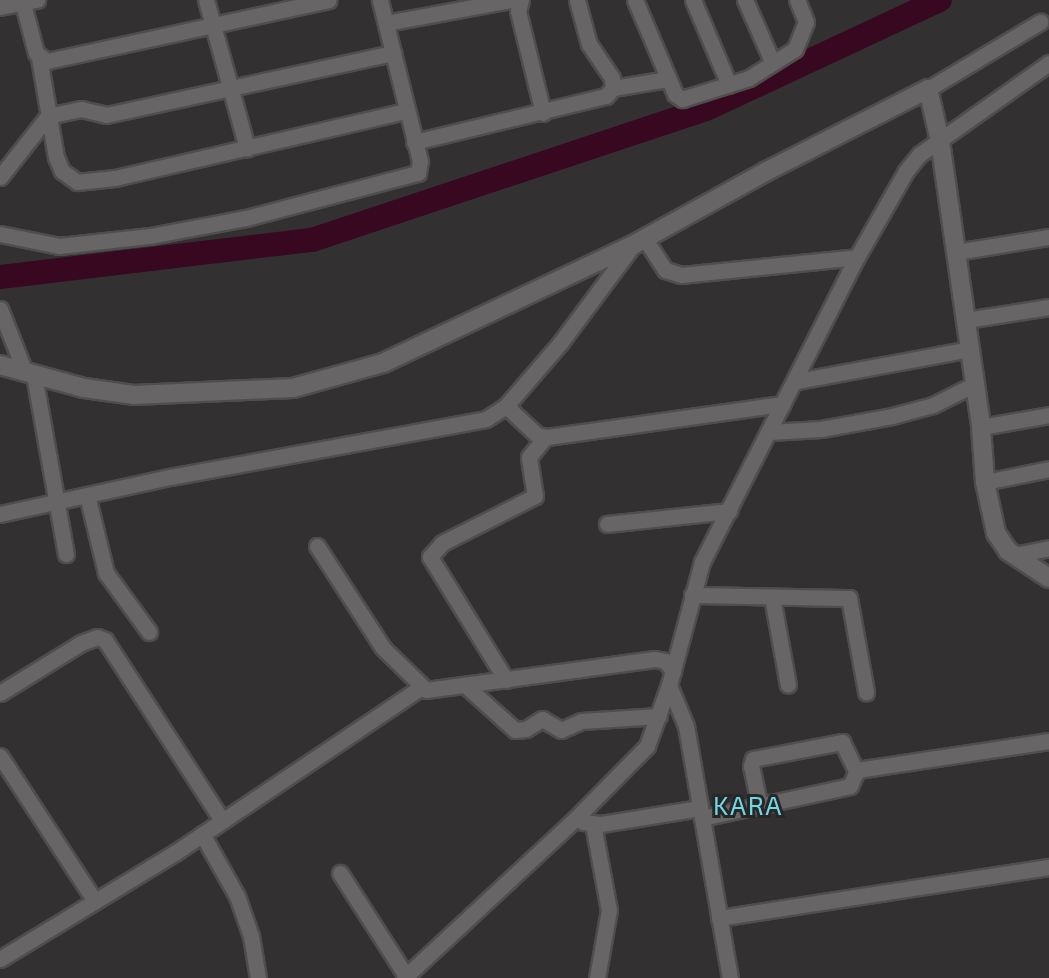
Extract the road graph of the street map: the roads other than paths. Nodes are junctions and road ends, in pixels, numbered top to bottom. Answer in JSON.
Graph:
{"nodes":[{"id":1,"x":206,"y":0,"type":"edge"},
{"id":2,"x":328,"y":0,"type":"edge"},
{"id":3,"x":380,"y":0,"type":"edge"},
{"id":4,"x":511,"y":0,"type":"edge"},
{"id":5,"x":521,"y":0,"type":"edge"},
{"id":6,"x":577,"y":0,"type":"edge"},
{"id":7,"x":635,"y":0,"type":"edge"},
{"id":8,"x":693,"y":0,"type":"edge"},
{"id":9,"x":745,"y":0,"type":"edge"},
{"id":10,"x":797,"y":0,"type":"edge"},
{"id":11,"x":27,"y":1,"type":"edge"},
{"id":12,"x":455,"y":4,"type":"edge"},
{"id":13,"x":0,"y":7,"type":"edge"},
{"id":14,"x":1040,"y":22,"type":"dead end"},
{"id":15,"x":386,"y":23,"type":"junction"},
{"id":16,"x":214,"y":25,"type":"junction"},
{"id":17,"x":393,"y":53,"type":"junction"},
{"id":18,"x":39,"y":58,"type":"junction"},
{"id":19,"x":772,"y":62,"type":"junction"},
{"id":20,"x":1049,"y":63,"type":"edge"},
{"id":21,"x":668,"y":79,"type":"junction"},
{"id":22,"x":729,"y":85,"type":"junction"},
{"id":23,"x":231,"y":87,"type":"junction"},
{"id":24,"x":613,"y":88,"type":"junction"},
{"id":25,"x":928,"y":89,"type":"junction"},
{"id":26,"x":405,"y":111,"type":"junction"},
{"id":27,"x":543,"y":113,"type":"junction"},
{"id":28,"x":48,"y":116,"type":"junction"},
{"id":29,"x":940,"y":141,"type":"junction"},
{"id":30,"x":414,"y":142,"type":"junction"},
{"id":31,"x":247,"y":148,"type":"junction"},
{"id":32,"x":0,"y":177,"type":"edge"},
{"id":33,"x":0,"y":234,"type":"edge"},
{"id":34,"x":1049,"y":237,"type":"edge"},
{"id":35,"x":639,"y":242,"type":"junction"},
{"id":36,"x":956,"y":252,"type":"junction"},
{"id":37,"x":857,"y":257,"type":"junction"},
{"id":38,"x":1049,"y":307,"type":"edge"},
{"id":39,"x":0,"y":309,"type":"edge"},
{"id":40,"x":966,"y":320,"type":"junction"},
{"id":41,"x":970,"y":349,"type":"junction"},
{"id":42,"x":0,"y":365,"type":"edge"},
{"id":43,"x":29,"y":373,"type":"junction"},
{"id":44,"x":797,"y":381,"type":"junction"},
{"id":45,"x":975,"y":384,"type":"junction"},
{"id":46,"x":783,"y":404,"type":"junction"},
{"id":47,"x":506,"y":406,"type":"junction"},
{"id":48,"x":1049,"y":415,"type":"edge"},
{"id":49,"x":981,"y":427,"type":"junction"},
{"id":50,"x":769,"y":432,"type":"junction"},
{"id":51,"x":545,"y":437,"type":"junction"},
{"id":52,"x":1049,"y":469,"type":"edge"},
{"id":53,"x":985,"y":482,"type":"junction"},
{"id":54,"x":87,"y":495,"type":"junction"},
{"id":55,"x":56,"y":502,"type":"junction"},
{"id":56,"x":729,"y":511,"type":"junction"},
{"id":57,"x":0,"y":514,"type":"edge"},
{"id":58,"x":607,"y":524,"type":"dead end"},
{"id":59,"x":316,"y":546,"type":"dead end"},
{"id":60,"x":1049,"y":548,"type":"edge"},
{"id":61,"x":66,"y":554,"type":"dead end"},
{"id":62,"x":1014,"y":555,"type":"junction"},
{"id":63,"x":1049,"y":578,"type":"edge"},
{"id":64,"x":692,"y":595,"type":"junction"},
{"id":65,"x":772,"y":597,"type":"junction"},
{"id":66,"x":148,"y":632,"type":"dead end"},
{"id":67,"x":671,"y":678,"type":"junction"},
{"id":68,"x":506,"y":680,"type":"junction"},
{"id":69,"x":788,"y":685,"type":"dead end"},
{"id":70,"x":466,"y":686,"type":"junction"},
{"id":71,"x":420,"y":688,"type":"junction"},
{"id":72,"x":866,"y":692,"type":"dead end"},
{"id":73,"x":0,"y":693,"type":"edge"},
{"id":74,"x":658,"y":716,"type":"junction"},
{"id":75,"x":1049,"y":741,"type":"edge"},
{"id":76,"x":0,"y":756,"type":"edge"},
{"id":77,"x":856,"y":771,"type":"junction"},
{"id":78,"x":759,"y":803,"type":"junction"},
{"id":79,"x":701,"y":813,"type":"junction"},
{"id":80,"x":575,"y":819,"type":"junction"},
{"id":81,"x":222,"y":820,"type":"junction"},
{"id":82,"x":593,"y":824,"type":"junction"},
{"id":83,"x":202,"y":834,"type":"junction"},
{"id":84,"x":1049,"y":867,"type":"edge"},
{"id":85,"x":340,"y":873,"type":"dead end"},
{"id":86,"x":94,"y":901,"type":"junction"},
{"id":87,"x":719,"y":918,"type":"junction"},
{"id":88,"x":0,"y":959,"type":"edge"},
{"id":89,"x":405,"y":977,"type":"edge"},
{"id":90,"x":258,"y":978,"type":"edge"},
{"id":91,"x":597,"y":978,"type":"edge"},
{"id":92,"x":730,"y":978,"type":"edge"}],
"edges":[{"from":1,"to":16,"type":"street"},
{"from":2,"to":16,"type":"street"},
{"from":3,"to":15,"type":"street"},
{"from":4,"to":12,"type":"street"},
{"from":5,"to":27,"type":"street"},
{"from":6,"to":24,"type":"street"},
{"from":7,"to":21,"type":"street"},
{"from":8,"to":22,"type":"street"},
{"from":9,"to":19,"type":"street"},
{"from":10,"to":19,"type":"street"},
{"from":11,"to":13,"type":"street"},
{"from":11,"to":18,"type":"street"},
{"from":12,"to":15,"type":"street"},
{"from":14,"to":25,"type":"street"},
{"from":15,"to":17,"type":"street"},
{"from":16,"to":18,"type":"street"},
{"from":16,"to":23,"type":"street"},
{"from":17,"to":23,"type":"street"},
{"from":17,"to":26,"type":"street"},
{"from":18,"to":28,"type":"street"},
{"from":19,"to":22,"type":"street"},
{"from":20,"to":29,"type":"street"},
{"from":21,"to":22,"type":"street"},
{"from":21,"to":24,"type":"street"},
{"from":23,"to":28,"type":"street"},
{"from":23,"to":31,"type":"street"},
{"from":24,"to":27,"type":"street"},
{"from":25,"to":29,"type":"street"},
{"from":25,"to":35,"type":"street"},
{"from":26,"to":30,"type":"street"},
{"from":26,"to":31,"type":"street"},
{"from":27,"to":30,"type":"street"},
{"from":28,"to":31,"type":"street"},
{"from":28,"to":32,"type":"street"},
{"from":29,"to":36,"type":"street"},
{"from":29,"to":37,"type":"street"},
{"from":30,"to":33,"type":"street"},
{"from":34,"to":36,"type":"street"},
{"from":35,"to":37,"type":"street"},
{"from":35,"to":43,"type":"street"},
{"from":35,"to":47,"type":"street"},
{"from":36,"to":40,"type":"street"},
{"from":37,"to":44,"type":"street"},
{"from":38,"to":40,"type":"street"},
{"from":39,"to":43,"type":"street"},
{"from":40,"to":41,"type":"street"},
{"from":41,"to":44,"type":"street"},
{"from":41,"to":45,"type":"street"},
{"from":42,"to":43,"type":"street"},
{"from":43,"to":55,"type":"street"},
{"from":44,"to":46,"type":"street"},
{"from":45,"to":49,"type":"street"},
{"from":45,"to":50,"type":"street"},
{"from":46,"to":50,"type":"street"},
{"from":46,"to":51,"type":"street"},
{"from":47,"to":51,"type":"street"},
{"from":47,"to":54,"type":"street"},
{"from":48,"to":49,"type":"street"},
{"from":49,"to":53,"type":"street"},
{"from":50,"to":56,"type":"street"},
{"from":51,"to":68,"type":"street"},
{"from":52,"to":53,"type":"street"},
{"from":53,"to":62,"type":"street"},
{"from":54,"to":55,"type":"street"},
{"from":54,"to":66,"type":"street"},
{"from":55,"to":57,"type":"street"},
{"from":55,"to":61,"type":"street"},
{"from":56,"to":58,"type":"street"},
{"from":56,"to":64,"type":"street"},
{"from":59,"to":71,"type":"street"},
{"from":60,"to":62,"type":"street"},
{"from":62,"to":63,"type":"street"},
{"from":64,"to":65,"type":"street"},
{"from":64,"to":67,"type":"street"},
{"from":65,"to":69,"type":"street"},
{"from":65,"to":72,"type":"street"},
{"from":67,"to":68,"type":"street"},
{"from":67,"to":74,"type":"street"},
{"from":67,"to":79,"type":"street"},
{"from":68,"to":70,"type":"street"},
{"from":70,"to":71,"type":"street"},
{"from":70,"to":74,"type":"street"},
{"from":71,"to":81,"type":"street"},
{"from":73,"to":81,"type":"street"},
{"from":74,"to":80,"type":"street"},
{"from":75,"to":77,"type":"street"},
{"from":76,"to":86,"type":"street"},
{"from":77,"to":78,"type":"street"},
{"from":77,"to":78,"type":"street"},
{"from":78,"to":79,"type":"street"},
{"from":79,"to":82,"type":"street"},
{"from":79,"to":87,"type":"street"},
{"from":80,"to":82,"type":"street"},
{"from":80,"to":89,"type":"street"},
{"from":81,"to":83,"type":"street"},
{"from":82,"to":91,"type":"street"},
{"from":83,"to":86,"type":"street"},
{"from":83,"to":90,"type":"street"},
{"from":84,"to":87,"type":"street"},
{"from":85,"to":89,"type":"street"},
{"from":86,"to":88,"type":"street"},
{"from":87,"to":92,"type":"street"}]}
